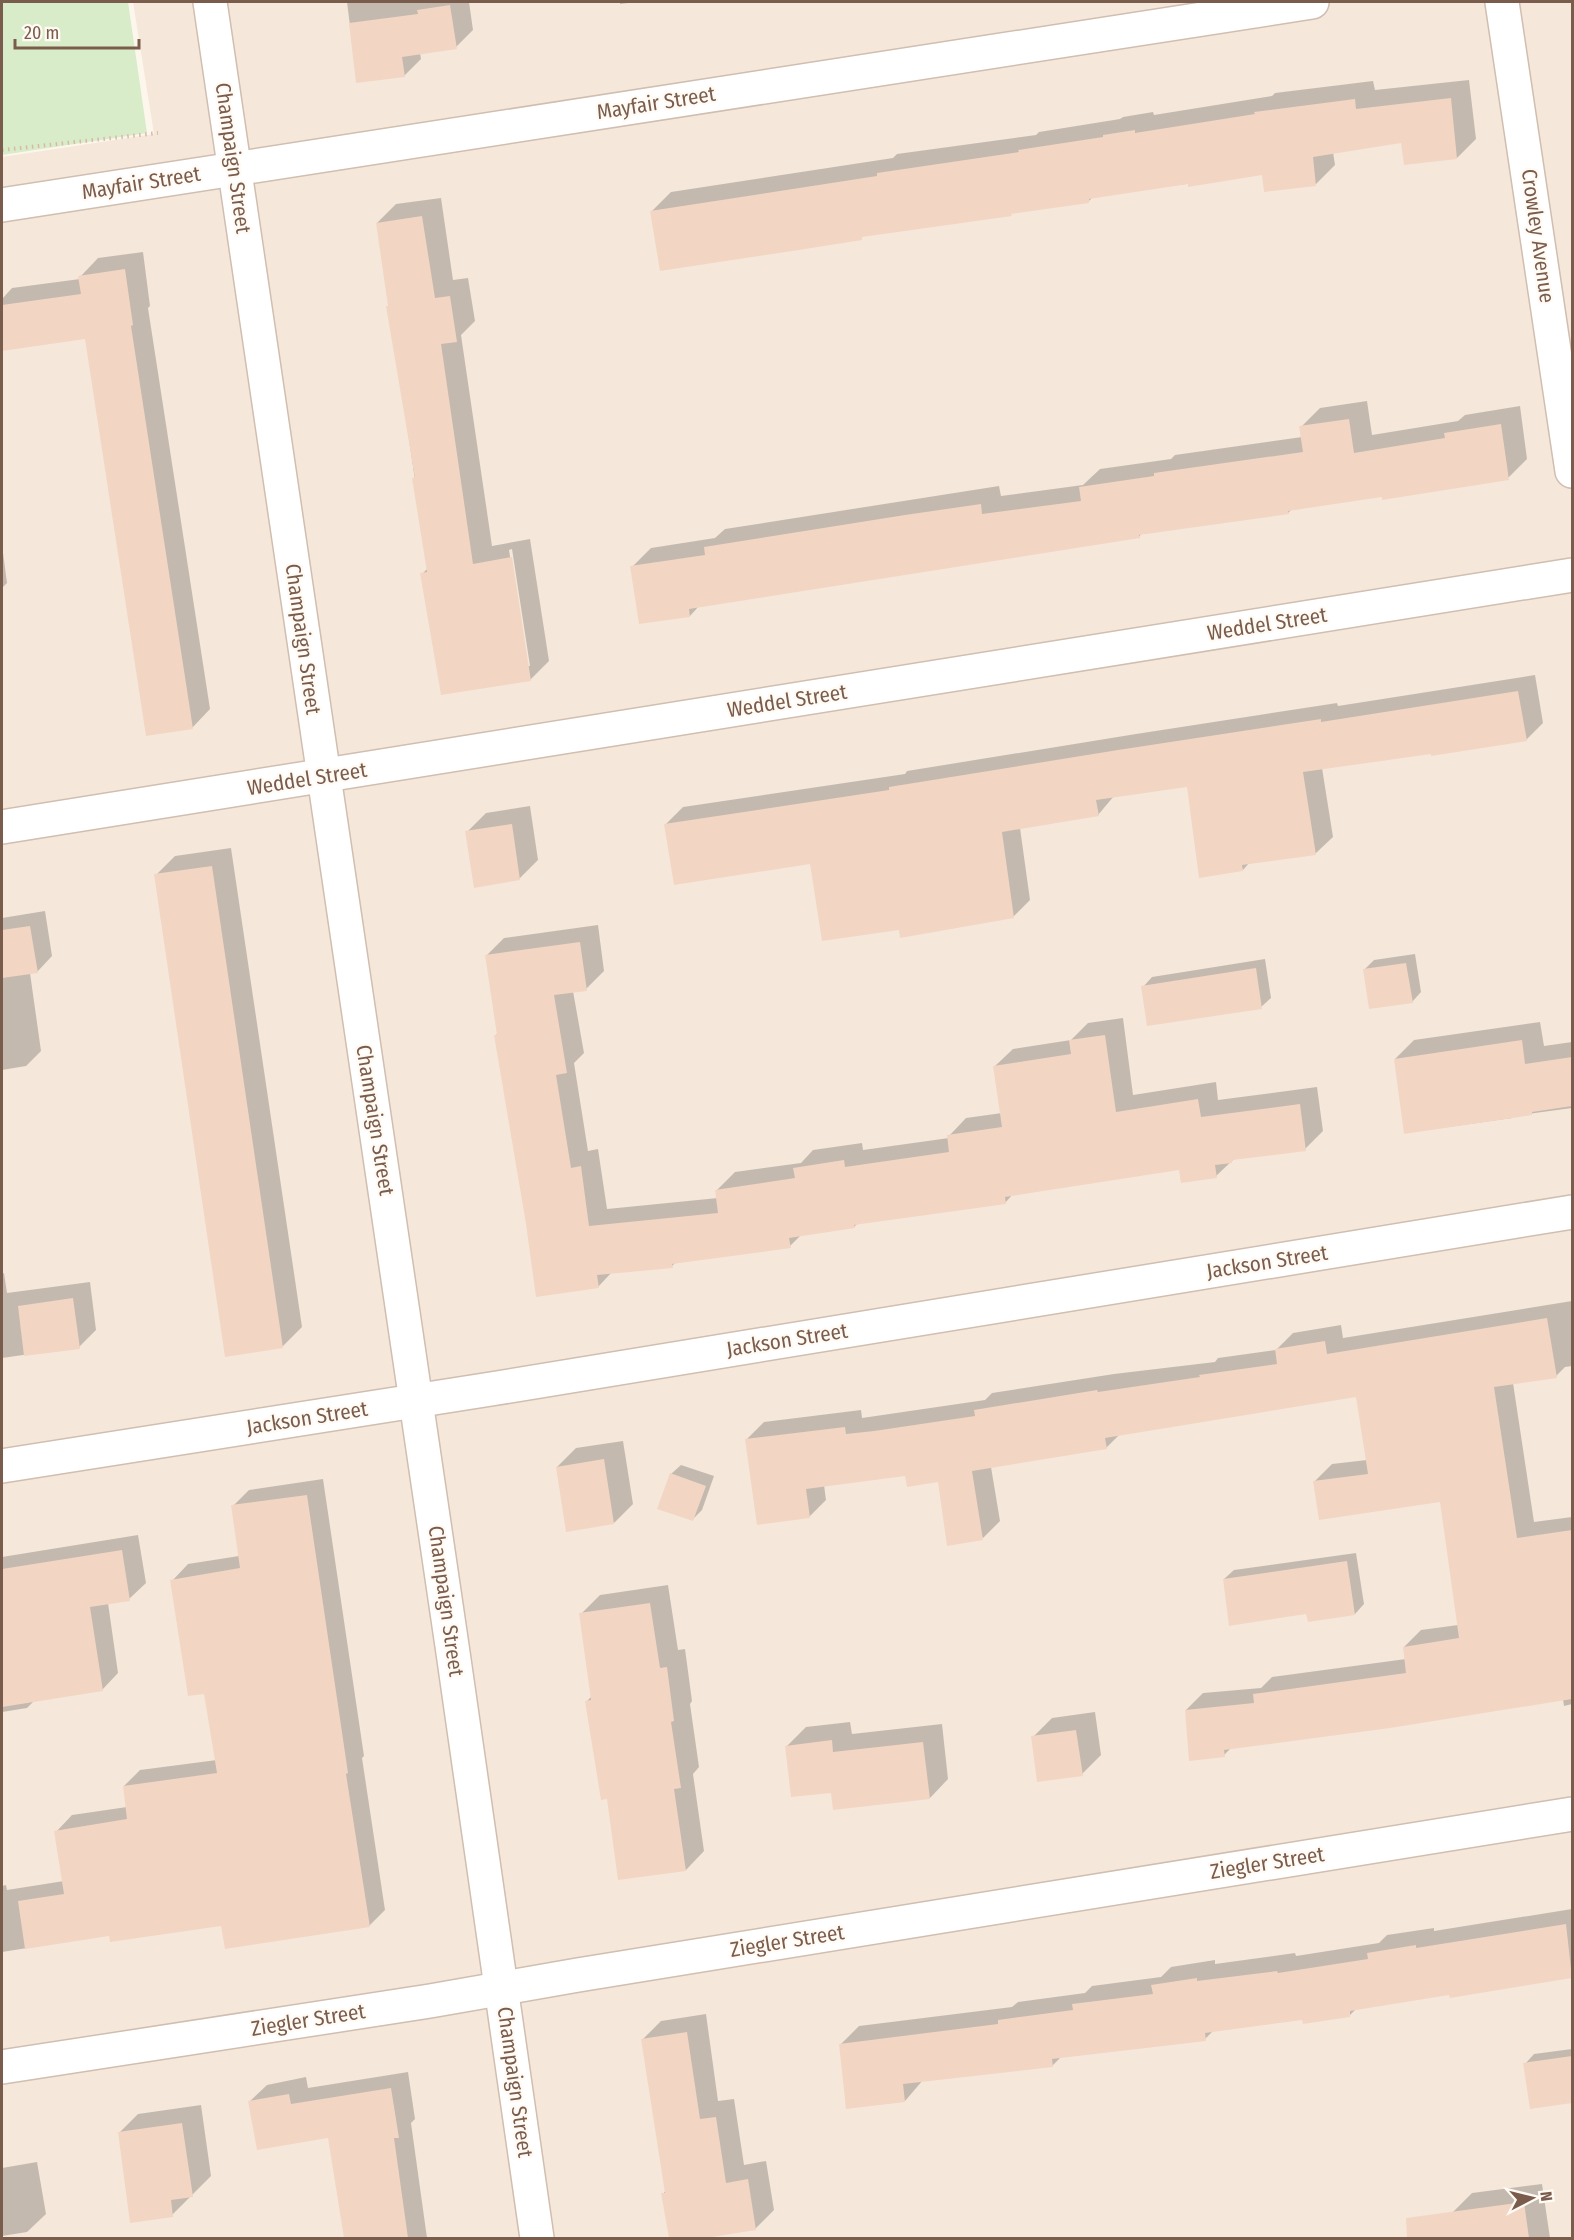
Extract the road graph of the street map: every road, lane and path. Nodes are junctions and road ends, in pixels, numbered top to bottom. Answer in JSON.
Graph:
{"nodes":[{"id":1,"x":210,"y":2,"type":"edge"},
{"id":2,"x":1312,"y":2,"type":"edge"},
{"id":3,"x":1503,"y":2,"type":"edge"},
{"id":4,"x":158,"y":134,"type":"dead end"},
{"id":5,"x":2,"y":150,"type":"edge"},
{"id":6,"x":234,"y":168,"type":"junction"},
{"id":7,"x":2,"y":205,"type":"edge"},
{"id":8,"x":1572,"y":471,"type":"edge"},
{"id":9,"x":1572,"y":574,"type":"edge"},
{"id":10,"x":322,"y":776,"type":"junction"},
{"id":11,"x":2,"y":827,"type":"edge"},
{"id":12,"x":1572,"y":1212,"type":"edge"},
{"id":13,"x":417,"y":1400,"type":"junction"},
{"id":14,"x":2,"y":1466,"type":"edge"},
{"id":15,"x":1572,"y":1814,"type":"edge"},
{"id":16,"x":503,"y":1988,"type":"junction"},
{"id":17,"x":2,"y":2067,"type":"edge"},
{"id":18,"x":537,"y":2238,"type":"edge"}],
"edges":[{"from":1,"to":6,"type":"street","name":"Champaign Street"},
{"from":2,"to":6,"type":"street","name":"Mayfair Street"},
{"from":3,"to":8,"type":"street","name":"Crowley Avenue"},
{"from":4,"to":5,"type":"path"},
{"from":6,"to":7,"type":"street","name":"Mayfair Street"},
{"from":6,"to":10,"type":"street","name":"Champaign Street"},
{"from":9,"to":10,"type":"street","name":"Weddel Street"},
{"from":10,"to":11,"type":"street","name":"Weddel Street"},
{"from":10,"to":13,"type":"street","name":"Champaign Street"},
{"from":12,"to":13,"type":"street","name":"Jackson Street"},
{"from":13,"to":14,"type":"street","name":"Jackson Street"},
{"from":13,"to":16,"type":"street","name":"Champaign Street"},
{"from":15,"to":16,"type":"street","name":"Ziegler Street"},
{"from":16,"to":17,"type":"street","name":"Ziegler Street"},
{"from":16,"to":18,"type":"street","name":"Champaign Street"}]}
